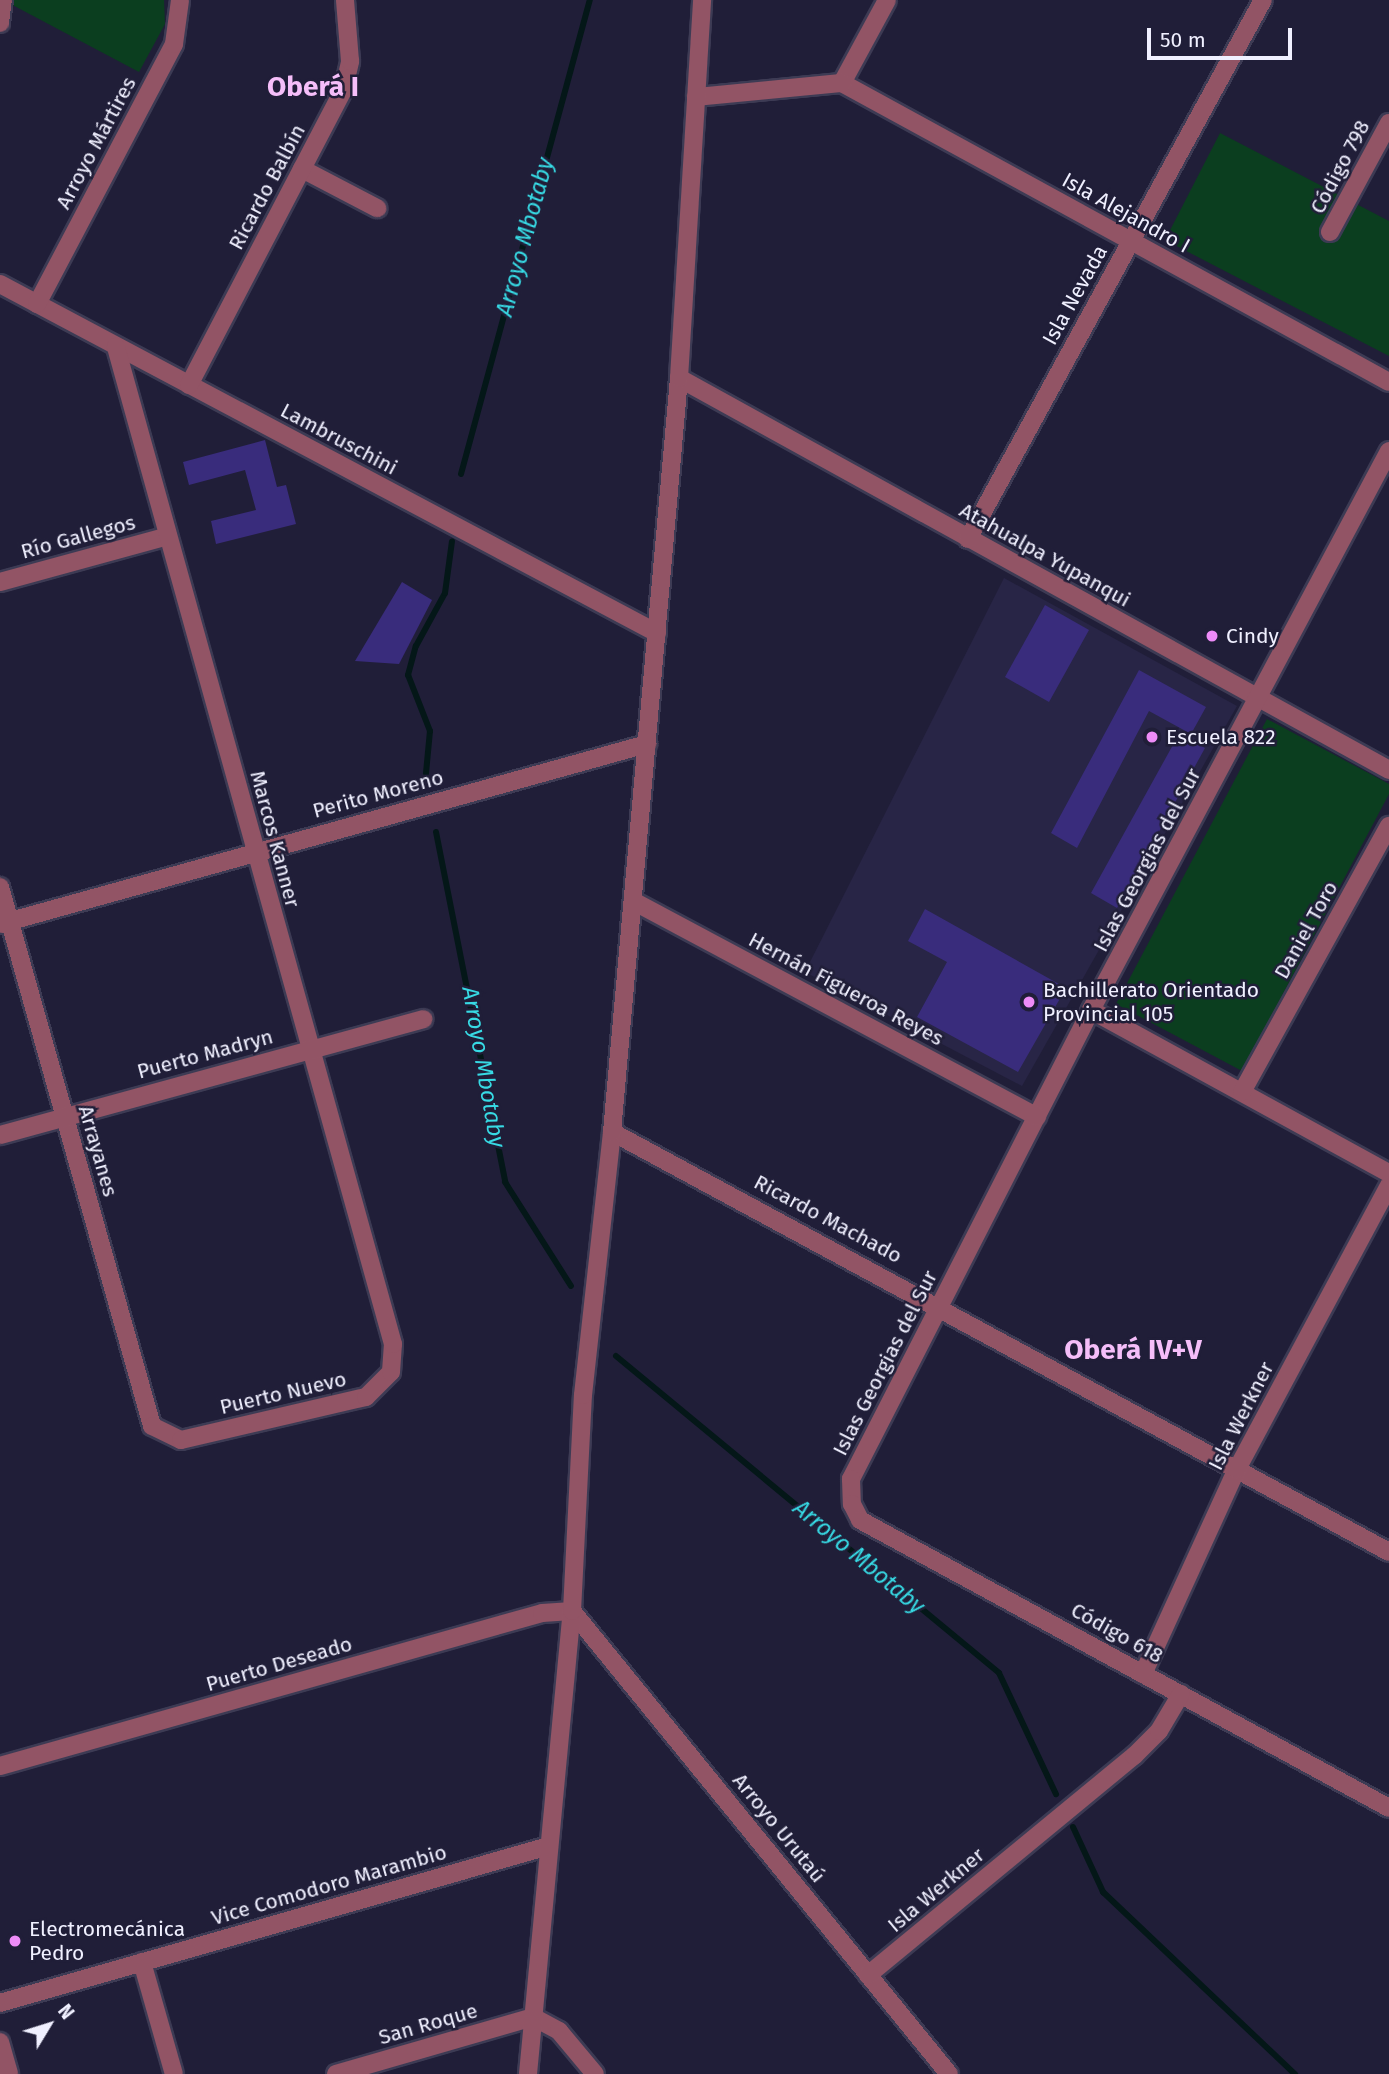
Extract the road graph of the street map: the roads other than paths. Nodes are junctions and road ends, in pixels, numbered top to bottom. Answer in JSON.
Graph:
{"nodes":[{"id":1,"x":3,"y":0,"type":"edge"},
{"id":2,"x":180,"y":0,"type":"edge"},
{"id":3,"x":345,"y":0,"type":"edge"},
{"id":4,"x":702,"y":0,"type":"edge"},
{"id":5,"x":887,"y":0,"type":"edge"},
{"id":6,"x":1263,"y":0,"type":"edge"},
{"id":7,"x":0,"y":23,"type":"edge"},
{"id":8,"x":842,"y":83,"type":"junction"},
{"id":9,"x":696,"y":97,"type":"junction"},
{"id":10,"x":1389,"y":124,"type":"edge"},
{"id":11,"x":302,"y":169,"type":"junction"},
{"id":12,"x":377,"y":208,"type":"dead end"},
{"id":13,"x":1330,"y":232,"type":"dead end"},
{"id":14,"x":1130,"y":242,"type":"junction"},
{"id":15,"x":0,"y":284,"type":"edge"},
{"id":16,"x":37,"y":303,"type":"junction"},
{"id":17,"x":116,"y":347,"type":"junction"},
{"id":18,"x":680,"y":378,"type":"junction"},
{"id":19,"x":1389,"y":382,"type":"edge"},
{"id":20,"x":189,"y":385,"type":"junction"},
{"id":21,"x":1389,"y":452,"type":"edge"},
{"id":22,"x":168,"y":536,"type":"junction"},
{"id":23,"x":968,"y":539,"type":"junction"},
{"id":24,"x":0,"y":582,"type":"edge"},
{"id":25,"x":657,"y":633,"type":"junction"},
{"id":26,"x":1260,"y":699,"type":"junction"},
{"id":27,"x":647,"y":744,"type":"junction"},
{"id":28,"x":1389,"y":770,"type":"edge"},
{"id":29,"x":1389,"y":826,"type":"edge"},
{"id":30,"x":255,"y":851,"type":"junction"},
{"id":31,"x":0,"y":887,"type":"edge"},
{"id":32,"x":633,"y":901,"type":"junction"},
{"id":33,"x":5,"y":923,"type":"edge"},
{"id":34,"x":1091,"y":1010,"type":"junction"},
{"id":35,"x":423,"y":1018,"type":"dead end"},
{"id":36,"x":310,"y":1049,"type":"junction"},
{"id":37,"x":1242,"y":1092,"type":"junction"},
{"id":38,"x":64,"y":1116,"type":"junction"},
{"id":39,"x":1037,"y":1117,"type":"junction"},
{"id":40,"x":612,"y":1132,"type":"junction"},
{"id":41,"x":0,"y":1135,"type":"edge"},
{"id":42,"x":1389,"y":1173,"type":"edge"},
{"id":43,"x":1389,"y":1185,"type":"edge"},
{"id":44,"x":940,"y":1305,"type":"junction"},
{"id":45,"x":393,"y":1344,"type":"joint"},
{"id":46,"x":152,"y":1426,"type":"joint"},
{"id":47,"x":1237,"y":1469,"type":"junction"},
{"id":48,"x":851,"y":1479,"type":"joint"},
{"id":49,"x":1389,"y":1552,"type":"edge"},
{"id":50,"x":572,"y":1611,"type":"junction"},
{"id":51,"x":1143,"y":1674,"type":"junction"},
{"id":52,"x":1181,"y":1694,"type":"junction"},
{"id":53,"x":0,"y":1766,"type":"edge"},
{"id":54,"x":1389,"y":1808,"type":"edge"},
{"id":55,"x":549,"y":1846,"type":"junction"},
{"id":56,"x":142,"y":1962,"type":"junction"},
{"id":57,"x":868,"y":1975,"type":"junction"},
{"id":58,"x":0,"y":2003,"type":"edge"},
{"id":59,"x":533,"y":2017,"type":"junction"},
{"id":60,"x":0,"y":2042,"type":"edge"},
{"id":61,"x":9,"y":2074,"type":"edge"},
{"id":62,"x":174,"y":2074,"type":"edge"},
{"id":63,"x":336,"y":2074,"type":"edge"},
{"id":64,"x":528,"y":2074,"type":"edge"},
{"id":65,"x":595,"y":2074,"type":"edge"},
{"id":66,"x":949,"y":2074,"type":"edge"}],
"edges":[{"from":1,"to":7,"type":"street"},
{"from":2,"to":16,"type":"street","name":"Arroyo Mártires"},
{"from":3,"to":11,"type":"street","name":"Ricardo Balbín"},
{"from":4,"to":9,"type":"street"},
{"from":5,"to":8,"type":"street"},
{"from":6,"to":14,"type":"street","name":"Isla Nevada"},
{"from":8,"to":9,"type":"street"},
{"from":8,"to":14,"type":"street","name":"Isla Alejandro I"},
{"from":9,"to":18,"type":"street"},
{"from":10,"to":13,"type":"street","name":"Código 798"},
{"from":11,"to":12,"type":"street"},
{"from":11,"to":20,"type":"street","name":"Ricardo Balbín"},
{"from":14,"to":19,"type":"street","name":"Isla Alejandro I"},
{"from":14,"to":23,"type":"street","name":"Isla Nevada"},
{"from":15,"to":16,"type":"street","name":"Lambruschini"},
{"from":16,"to":17,"type":"street","name":"Lambruschini"},
{"from":17,"to":20,"type":"street","name":"Lambruschini"},
{"from":17,"to":22,"type":"street","name":"Marcos Kanner"},
{"from":18,"to":23,"type":"street","name":"Atahualpa Yupanqui"},
{"from":18,"to":25,"type":"street"},
{"from":20,"to":25,"type":"street","name":"Lambruschini"},
{"from":21,"to":26,"type":"street","name":"Islas Georgias del Sur"},
{"from":22,"to":24,"type":"street","name":"Río Gallegos"},
{"from":22,"to":30,"type":"street","name":"Marcos Kanner"},
{"from":23,"to":26,"type":"street","name":"Atahualpa Yupanqui"},
{"from":25,"to":27,"type":"street"},
{"from":26,"to":28,"type":"street","name":"Atahualpa Yupanqui"},
{"from":26,"to":34,"type":"street","name":"Islas Georgias del Sur"},
{"from":27,"to":30,"type":"street","name":"Perito Moreno"},
{"from":27,"to":32,"type":"street"},
{"from":29,"to":37,"type":"street","name":"Daniel Toro"},
{"from":30,"to":33,"type":"street","name":"Perito Moreno"},
{"from":30,"to":36,"type":"street","name":"Marcos Kanner"},
{"from":31,"to":33,"type":"street","name":"Arrayanes"},
{"from":32,"to":39,"type":"street","name":"Hernán Figueroa Reyes"},
{"from":32,"to":40,"type":"street"},
{"from":33,"to":38,"type":"street","name":"Arrayanes"},
{"from":34,"to":37,"type":"street"},
{"from":34,"to":39,"type":"street","name":"Islas Georgias del Sur"},
{"from":35,"to":36,"type":"street","name":"Puerto Madryn"},
{"from":36,"to":38,"type":"street","name":"Puerto Madryn"},
{"from":36,"to":45,"type":"street","name":"Marcos Kanner"},
{"from":37,"to":42,"type":"street"},
{"from":38,"to":41,"type":"street","name":"Puerto Madryn"},
{"from":38,"to":46,"type":"street","name":"Arrayanes"},
{"from":39,"to":44,"type":"street","name":"Islas Georgias del Sur"},
{"from":40,"to":44,"type":"street","name":"Ricardo Machado"},
{"from":40,"to":50,"type":"street"},
{"from":43,"to":47,"type":"street","name":"Isla Werkner"},
{"from":44,"to":47,"type":"street","name":"Ricardo Machado"},
{"from":44,"to":48,"type":"street","name":"Islas Georgias del Sur"},
{"from":45,"to":46,"type":"street","name":"Puerto Nuevo"},
{"from":47,"to":49,"type":"street","name":"Ricardo Machado"},
{"from":47,"to":51,"type":"street","name":"Isla Werkner"},
{"from":48,"to":51,"type":"street","name":"Código 618"},
{"from":50,"to":53,"type":"street","name":"Puerto Deseado"},
{"from":50,"to":55,"type":"street"},
{"from":50,"to":57,"type":"street","name":"Arroyo Urutaú"},
{"from":51,"to":52,"type":"street","name":"Código 618"},
{"from":52,"to":54,"type":"street","name":"Código 618"},
{"from":52,"to":57,"type":"street","name":"Isla Werkner"},
{"from":55,"to":56,"type":"street","name":"Vice Comodoro Marambio"},
{"from":55,"to":59,"type":"street"},
{"from":56,"to":58,"type":"street","name":"Vice Comodoro Marambio"},
{"from":56,"to":62,"type":"street"},
{"from":57,"to":66,"type":"street","name":"Arroyo Urutaú"},
{"from":59,"to":63,"type":"street","name":"San Roque"},
{"from":59,"to":64,"type":"street"},
{"from":59,"to":65,"type":"street"},
{"from":60,"to":61,"type":"street"}]}
